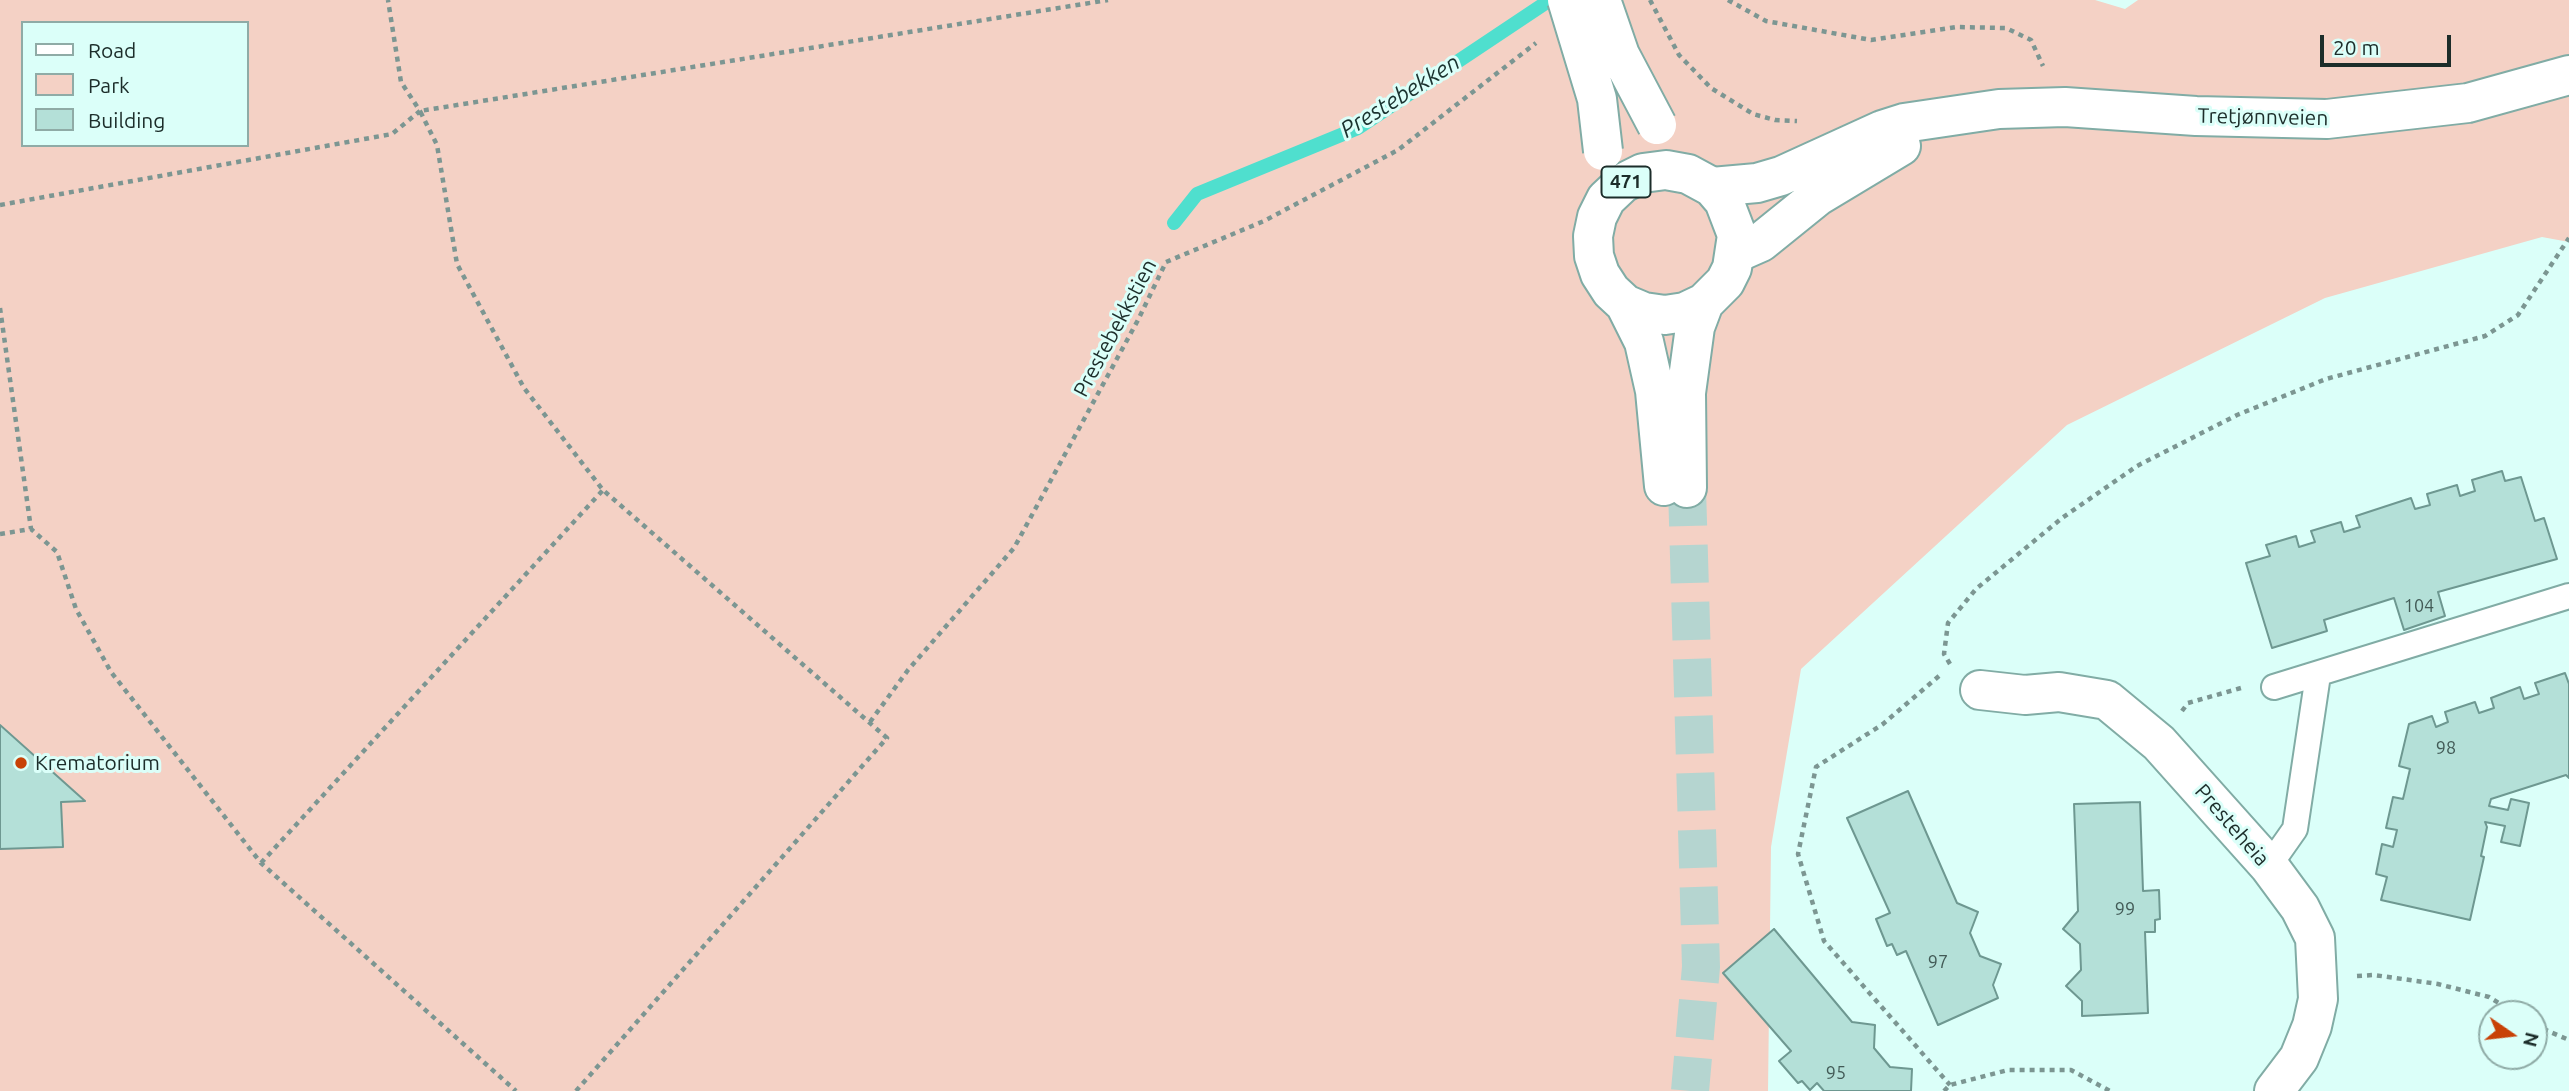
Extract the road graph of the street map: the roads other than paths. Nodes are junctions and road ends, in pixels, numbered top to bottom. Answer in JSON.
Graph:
{"nodes":[{"id":1,"x":1567,"y":0,"type":"edge"},
{"id":2,"x":1601,"y":0,"type":"edge"},
{"id":3,"x":2569,"y":75,"type":"edge"},
{"id":4,"x":1954,"y":117,"type":"junction"},
{"id":5,"x":1700,"y":181,"type":"junction"},
{"id":6,"x":1606,"y":199,"type":"junction"},
{"id":7,"x":1736,"y":253,"type":"junction"},
{"id":8,"x":1625,"y":303,"type":"junction"},
{"id":9,"x":1704,"y":303,"type":"junction"},
{"id":10,"x":2569,"y":596,"type":"edge"},
{"id":11,"x":2318,"y":675,"type":"junction"},
{"id":12,"x":2274,"y":687,"type":"road end"},
{"id":13,"x":1980,"y":690,"type":"dead end"},
{"id":14,"x":2269,"y":866,"type":"junction"},
{"id":15,"x":2274,"y":1091,"type":"edge"}],
"edges":[{"from":1,"to":6,"type":"street","number":"471","bridge":true},
{"from":2,"to":5,"type":"street","number":"471","bridge":true},
{"from":3,"to":4,"type":"street","name":"Tretjønnveien"},
{"from":4,"to":5,"type":"street","name":"Tretjønnveien"},
{"from":4,"to":7,"type":"street","name":"Tretjønnveien"},
{"from":5,"to":6,"type":"street","number":"471"},
{"from":5,"to":7,"type":"street","number":"471"},
{"from":6,"to":8,"type":"street","number":"471"},
{"from":7,"to":9,"type":"street","number":"471"},
{"from":8,"to":9,"type":"street","number":"471"},
{"from":8,"to":9,"type":"street","number":"471"},
{"from":10,"to":11,"type":"lane"},
{"from":11,"to":12,"type":"lane"},
{"from":11,"to":14,"type":"lane"},
{"from":13,"to":14,"type":"street","name":"Presteheia"},
{"from":14,"to":15,"type":"street","name":"Presteheia"}]}
